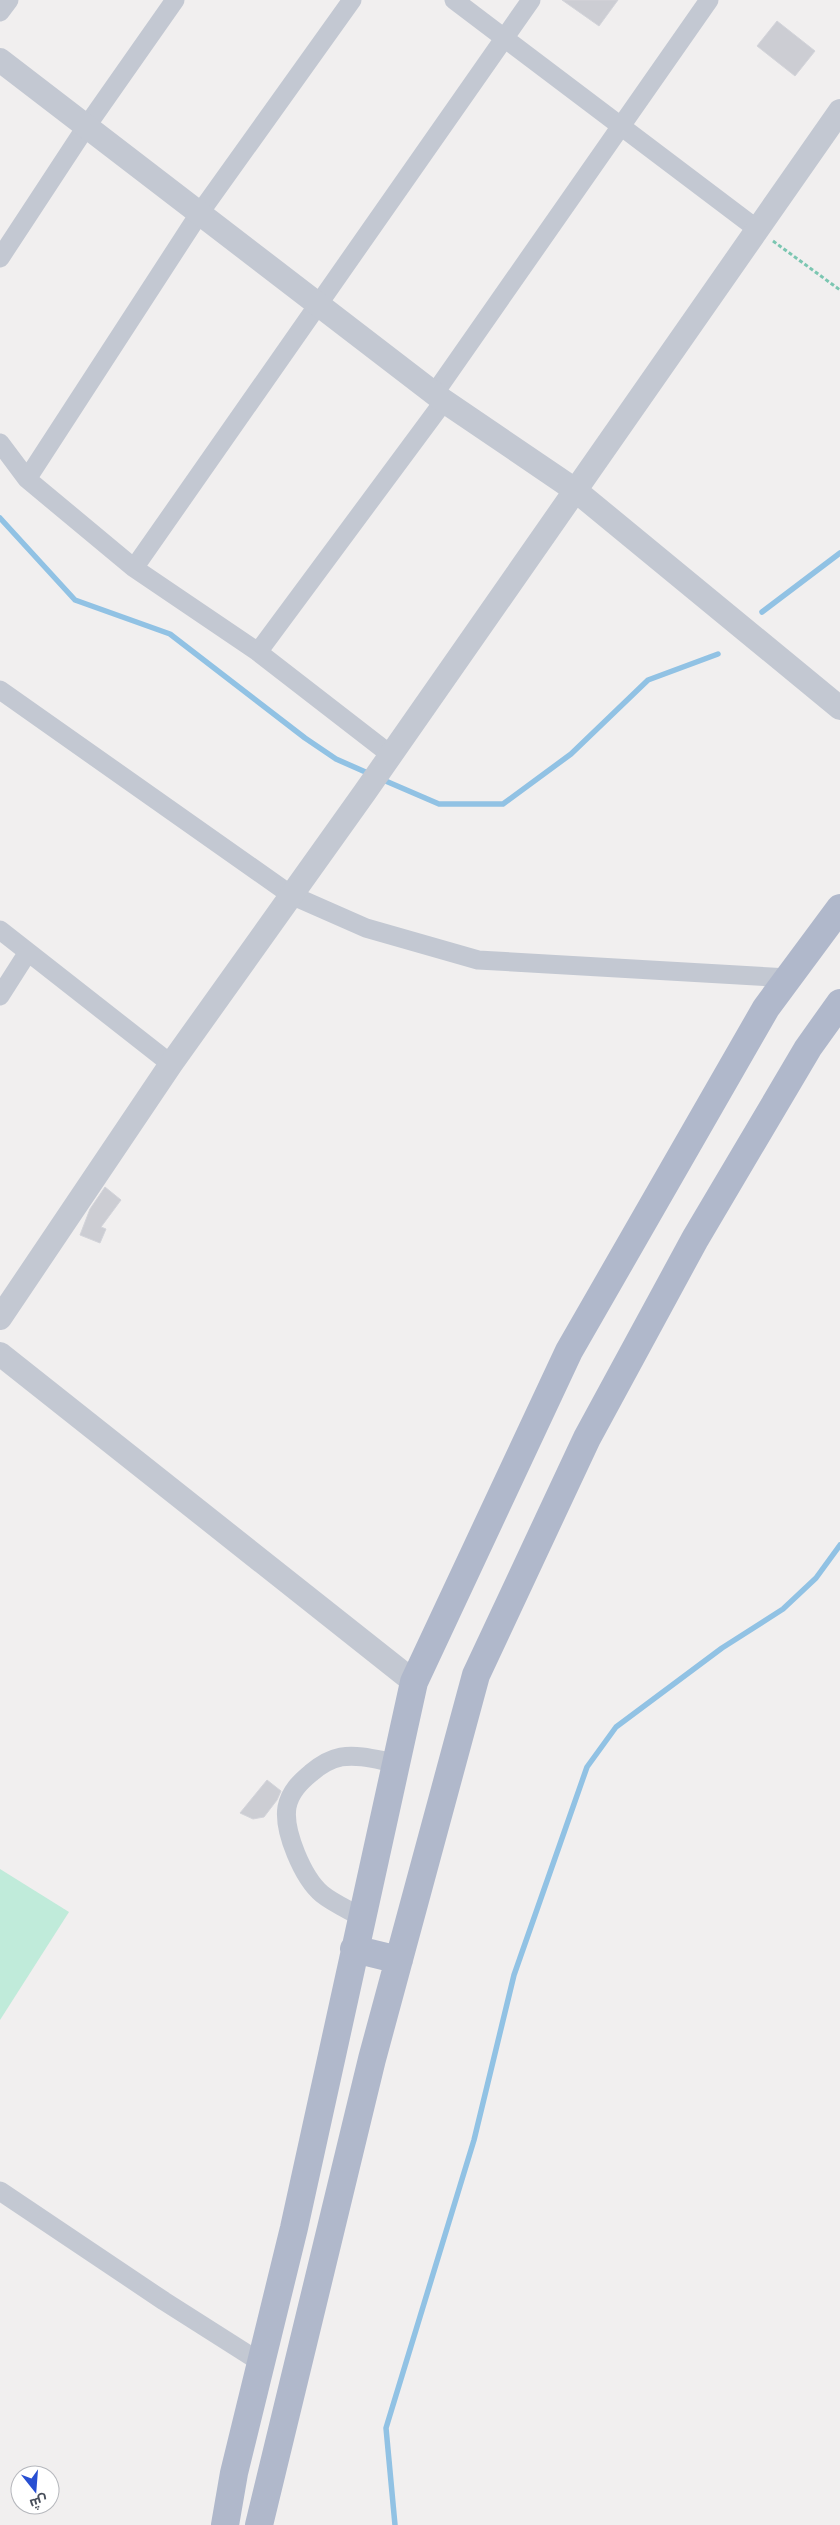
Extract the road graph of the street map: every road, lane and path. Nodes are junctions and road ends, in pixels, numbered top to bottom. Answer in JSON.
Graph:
{"nodes":[{"id":1,"x":9,"y":0,"type":"edge"},
{"id":2,"x":174,"y":0,"type":"edge"},
{"id":3,"x":352,"y":0,"type":"edge"},
{"id":4,"x":454,"y":0,"type":"edge"},
{"id":5,"x":531,"y":0,"type":"edge"},
{"id":6,"x":709,"y":0,"type":"edge"},
{"id":7,"x":0,"y":12,"type":"edge"},
{"id":8,"x":504,"y":38,"type":"junction"},
{"id":9,"x":0,"y":60,"type":"edge"},
{"id":10,"x":840,"y":112,"type":"edge"},
{"id":11,"x":621,"y":126,"type":"junction"},
{"id":12,"x":86,"y":127,"type":"junction"},
{"id":13,"x":199,"y":214,"type":"junction"},
{"id":14,"x":757,"y":229,"type":"junction"},
{"id":15,"x":0,"y":258,"type":"edge"},
{"id":16,"x":840,"y":290,"type":"edge"},
{"id":17,"x":318,"y":304,"type":"junction"},
{"id":18,"x":439,"y":398,"type":"junction"},
{"id":19,"x":0,"y":442,"type":"edge"},
{"id":20,"x":27,"y":479,"type":"junction"},
{"id":21,"x":575,"y":490,"type":"junction"},
{"id":22,"x":134,"y":568,"type":"junction"},
{"id":23,"x":258,"y":652,"type":"junction"},
{"id":24,"x":0,"y":690,"type":"edge"},
{"id":25,"x":840,"y":708,"type":"edge"},
{"id":26,"x":387,"y":760,"type":"junction"},
{"id":27,"x":291,"y":895,"type":"junction"},
{"id":28,"x":840,"y":908,"type":"edge"},
{"id":29,"x":0,"y":930,"type":"edge"},
{"id":30,"x":28,"y":952,"type":"junction"},
{"id":31,"x":789,"y":978,"type":"junction"},
{"id":32,"x":0,"y":996,"type":"edge"},
{"id":33,"x":840,"y":1003,"type":"edge"},
{"id":34,"x":172,"y":1064,"type":"junction"},
{"id":35,"x":0,"y":1318,"type":"edge"},
{"id":36,"x":0,"y":1354,"type":"edge"},
{"id":37,"x":414,"y":1682,"type":"junction"},
{"id":38,"x":395,"y":1763,"type":"junction"},
{"id":39,"x":361,"y":1917,"type":"junction"},
{"id":40,"x":354,"y":1949,"type":"junction"},
{"id":41,"x":399,"y":1960,"type":"junction"},
{"id":42,"x":0,"y":2191,"type":"edge"},
{"id":43,"x":260,"y":2362,"type":"junction"},
{"id":44,"x":225,"y":2525,"type":"edge"},
{"id":45,"x":259,"y":2525,"type":"edge"}],
"edges":[{"from":1,"to":7,"type":"street"},
{"from":2,"to":12,"type":"street"},
{"from":3,"to":13,"type":"street"},
{"from":4,"to":8,"type":"street"},
{"from":5,"to":8,"type":"street"},
{"from":6,"to":11,"type":"street"},
{"from":8,"to":11,"type":"street"},
{"from":8,"to":17,"type":"street"},
{"from":9,"to":12,"type":"street"},
{"from":10,"to":14,"type":"street"},
{"from":11,"to":14,"type":"street"},
{"from":11,"to":18,"type":"street"},
{"from":12,"to":13,"type":"street"},
{"from":12,"to":15,"type":"street"},
{"from":13,"to":17,"type":"street"},
{"from":13,"to":20,"type":"street"},
{"from":14,"to":16,"type":"path"},
{"from":14,"to":21,"type":"street"},
{"from":17,"to":18,"type":"street"},
{"from":17,"to":22,"type":"street"},
{"from":18,"to":21,"type":"street"},
{"from":18,"to":23,"type":"street"},
{"from":19,"to":20,"type":"street"},
{"from":20,"to":22,"type":"street"},
{"from":21,"to":25,"type":"street"},
{"from":21,"to":26,"type":"street"},
{"from":22,"to":23,"type":"street"},
{"from":23,"to":26,"type":"street"},
{"from":24,"to":27,"type":"street"},
{"from":26,"to":27,"type":"street"},
{"from":27,"to":31,"type":"street"},
{"from":27,"to":34,"type":"street"},
{"from":28,"to":31,"type":"main road"},
{"from":29,"to":30,"type":"street"},
{"from":30,"to":32,"type":"street"},
{"from":30,"to":34,"type":"street"},
{"from":31,"to":37,"type":"main road"},
{"from":33,"to":41,"type":"main road"},
{"from":34,"to":35,"type":"street"},
{"from":36,"to":37,"type":"street"},
{"from":37,"to":38,"type":"main road"},
{"from":38,"to":39,"type":"main road"},
{"from":38,"to":39,"type":"street"},
{"from":39,"to":40,"type":"main road"},
{"from":40,"to":41,"type":"main road"},
{"from":40,"to":43,"type":"main road"},
{"from":41,"to":45,"type":"main road"},
{"from":42,"to":43,"type":"street"},
{"from":43,"to":44,"type":"main road"}]}
